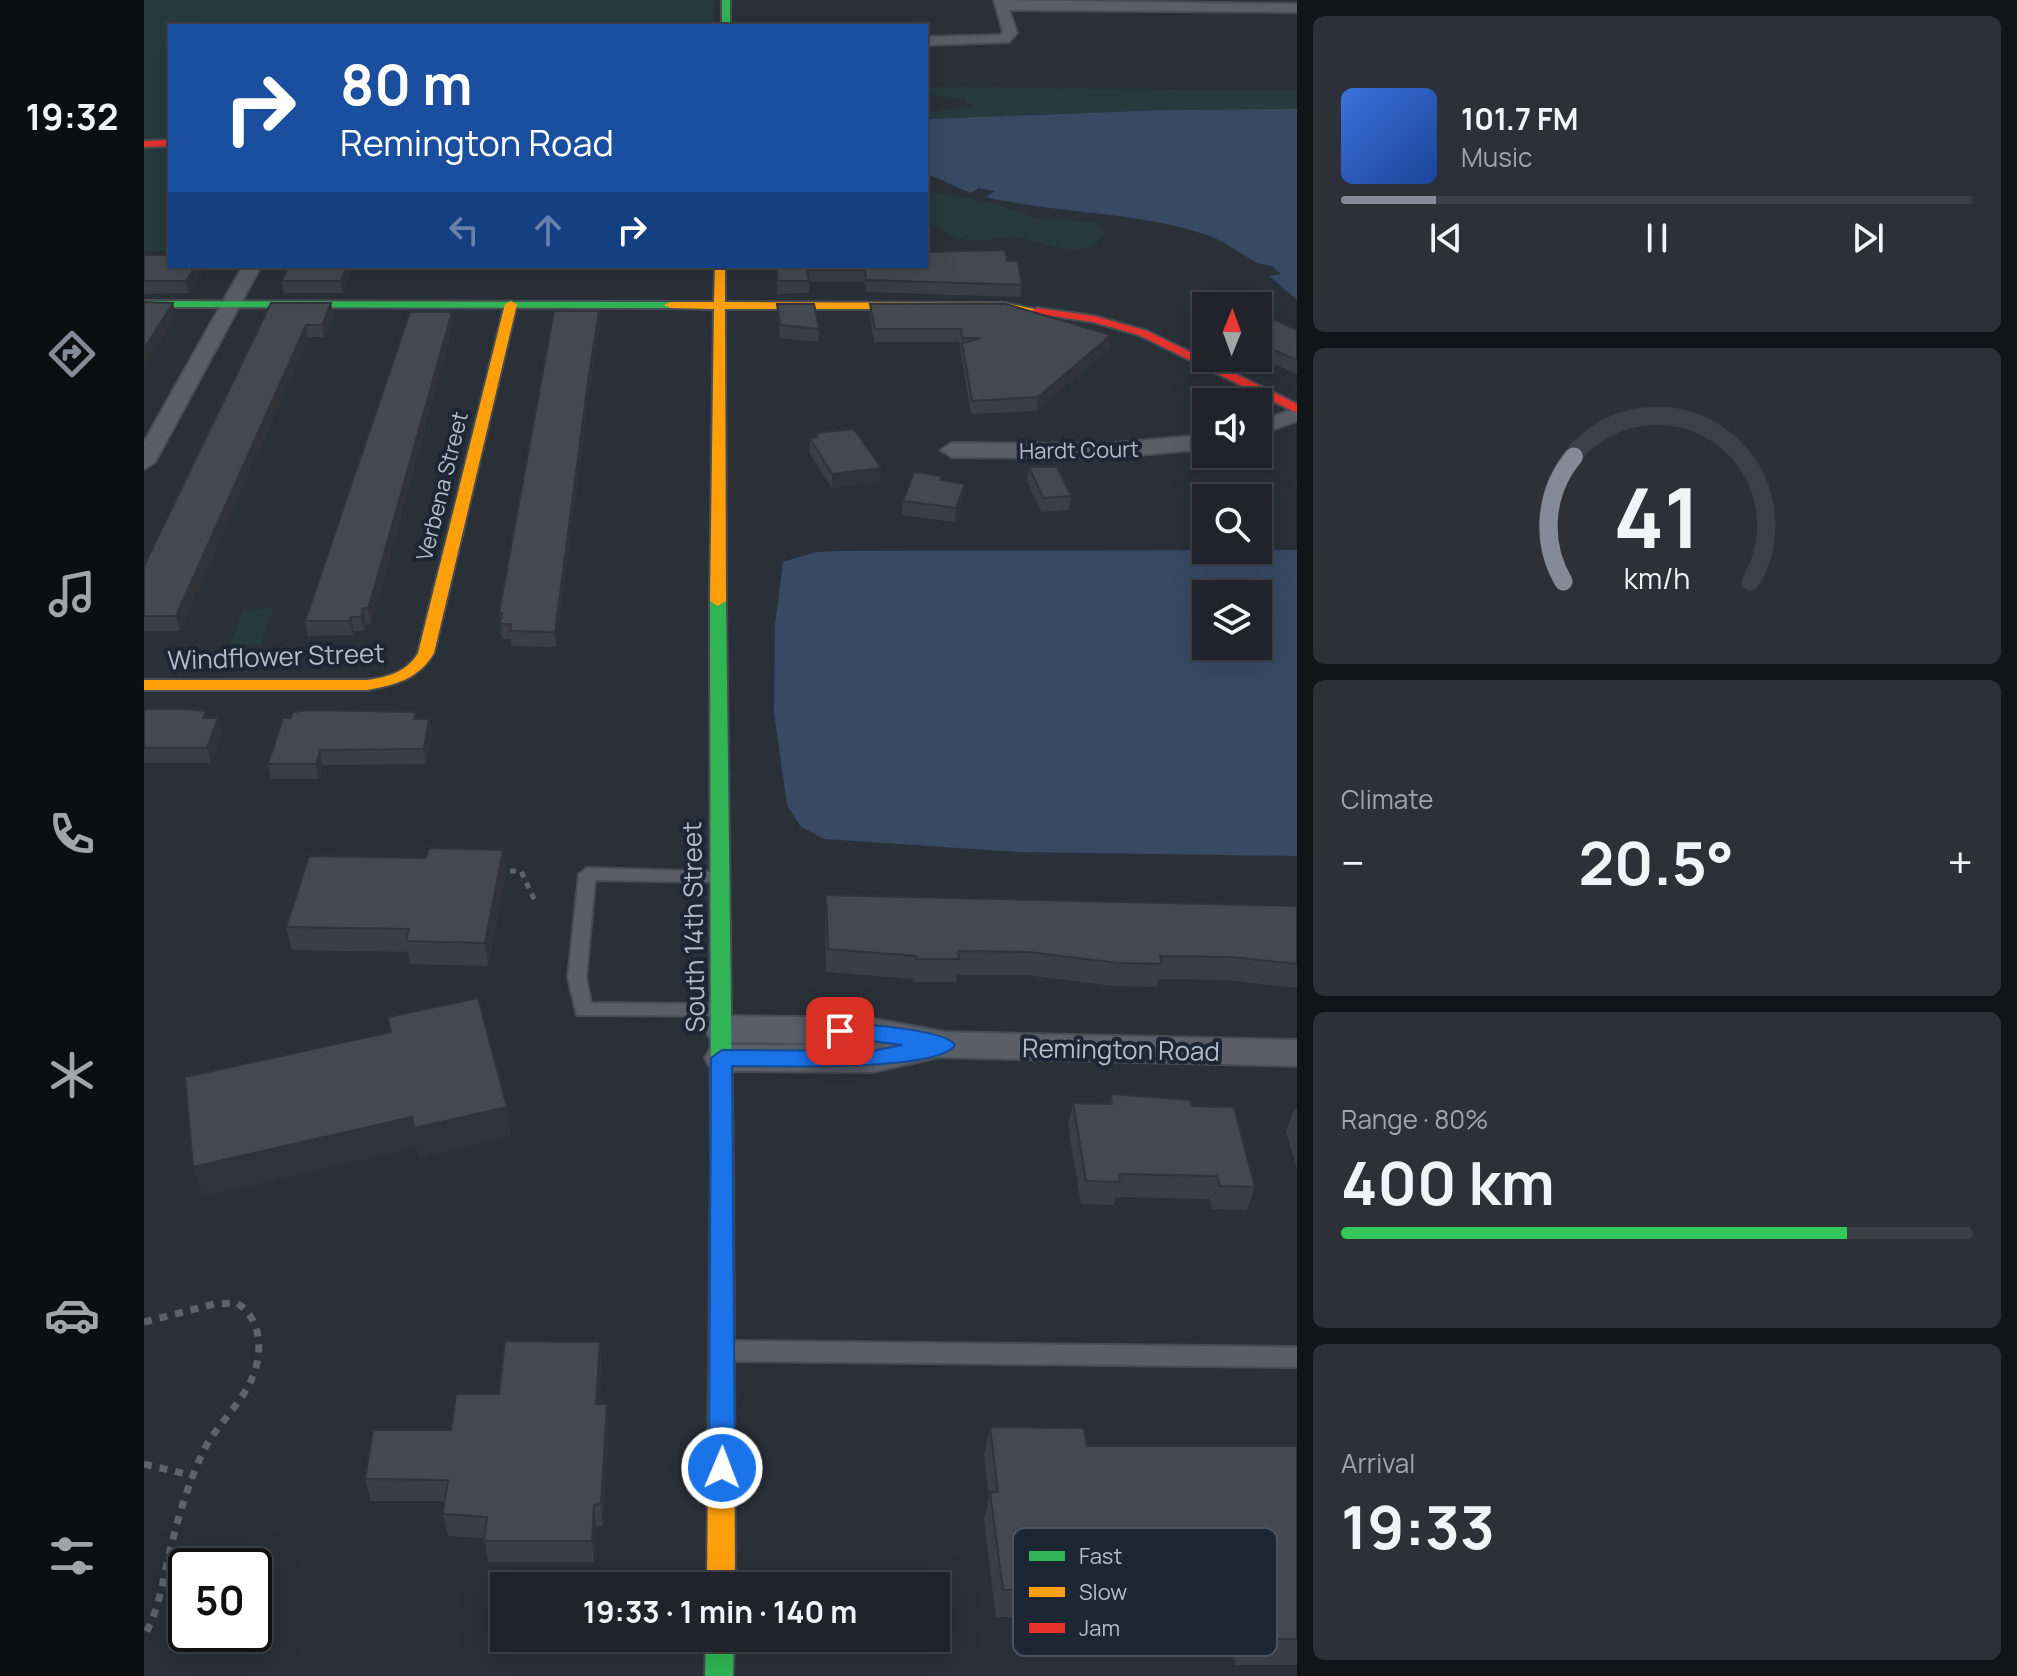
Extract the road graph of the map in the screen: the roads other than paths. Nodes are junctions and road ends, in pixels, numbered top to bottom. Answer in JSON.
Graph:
{"nodes":[{"id":1,"x":726,"y":0,"type":"edge"},
{"id":2,"x":1001,"y":3,"type":"edge"},
{"id":3,"x":1297,"y":8,"type":"edge"},
{"id":4,"x":726,"y":24,"type":"edge"},
{"id":5,"x":928,"y":41,"type":"edge"},
{"id":6,"x":168,"y":143,"type":"edge"},
{"id":7,"x":144,"y":144,"type":"edge"},
{"id":8,"x":251,"y":268,"type":"edge"},
{"id":9,"x":720,"y":268,"type":"edge"},
{"id":10,"x":144,"y":304,"type":"edge"},
{"id":11,"x":231,"y":304,"type":"junction"},
{"id":12,"x":511,"y":304,"type":"junction"},
{"id":13,"x":720,"y":304,"type":"junction"},
{"id":14,"x":1297,"y":411,"type":"edge"},
{"id":15,"x":1272,"y":423,"type":"edge"},
{"id":16,"x":1192,"y":443,"type":"edge"},
{"id":17,"x":952,"y":450,"type":"dead end"},
{"id":18,"x":144,"y":462,"type":"edge"},
{"id":19,"x":409,"y":673,"type":"joint"},
{"id":20,"x":144,"y":685,"type":"edge"},
{"id":21,"x":718,"y":876,"type":"junction"},
{"id":22,"x":722,"y":1033,"type":"junction"},
{"id":23,"x":1297,"y":1053,"type":"edge"},
{"id":24,"x":724,"y":1351,"type":"junction"},
{"id":25,"x":1297,"y":1357,"type":"edge"},
{"id":26,"x":721,"y":1572,"type":"edge"},
{"id":27,"x":720,"y":1652,"type":"edge"},
{"id":28,"x":719,"y":1676,"type":"edge"}],
"edges":[{"from":1,"to":4,"type":"street"},
{"from":2,"to":3,"type":"street"},
{"from":2,"to":5,"type":"street"},
{"from":6,"to":7,"type":"street"},
{"from":8,"to":11,"type":"street"},
{"from":9,"to":13,"type":"street","name":"South 14th Street"},
{"from":10,"to":11,"type":"street"},
{"from":11,"to":12,"type":"street"},
{"from":11,"to":18,"type":"street"},
{"from":12,"to":13,"type":"street"},
{"from":12,"to":19,"type":"street","name":"Verbena Street"},
{"from":13,"to":14,"type":"street"},
{"from":13,"to":21,"type":"street","name":"South 14th Street"},
{"from":14,"to":15,"type":"street"},
{"from":16,"to":17,"type":"street","name":"Hardt Court"},
{"from":19,"to":20,"type":"street","name":"Windflower Street"},
{"from":21,"to":22,"type":"street","name":"South 14th Street"},
{"from":21,"to":22,"type":"lane"},
{"from":22,"to":23,"type":"street","name":"Remington Road"},
{"from":22,"to":24,"type":"street","name":"South 14th Street"},
{"from":24,"to":25,"type":"lane"},
{"from":24,"to":26,"type":"street","name":"South 14th Street"},
{"from":27,"to":28,"type":"street"}]}
